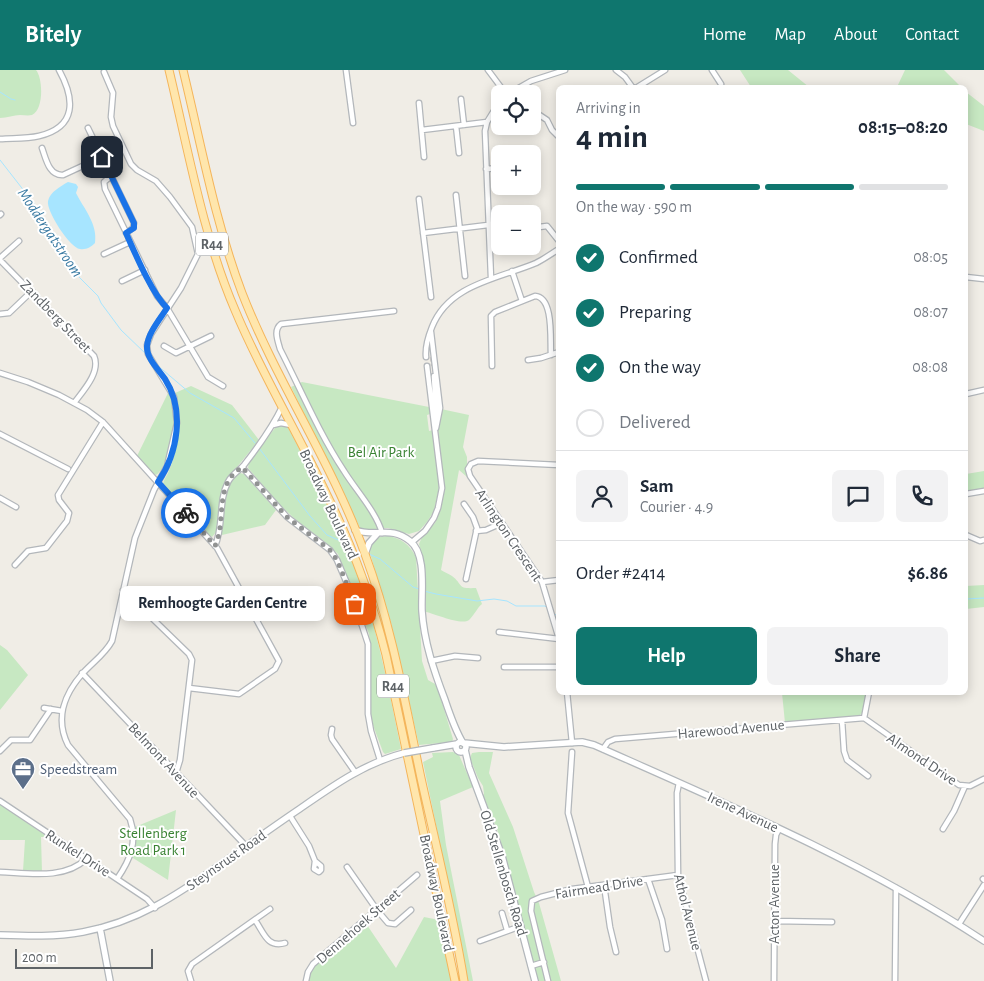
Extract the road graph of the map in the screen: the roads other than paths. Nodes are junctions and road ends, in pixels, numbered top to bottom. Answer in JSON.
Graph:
{"nodes":[{"id":1,"x":60,"y":70,"type":"edge"},
{"id":2,"x":169,"y":70,"type":"edge"},
{"id":3,"x":183,"y":70,"type":"edge"},
{"id":4,"x":346,"y":70,"type":"edge"},
{"id":5,"x":488,"y":70,"type":"edge"},
{"id":6,"x":565,"y":70,"type":"edge"},
{"id":7,"x":616,"y":70,"type":"edge"},
{"id":8,"x":665,"y":70,"type":"edge"},
{"id":9,"x":712,"y":70,"type":"edge"},
{"id":10,"x":105,"y":71,"type":"edge"},
{"id":11,"x":721,"y":84,"type":"dead end"},
{"id":12,"x":503,"y":85,"type":"edge"},
{"id":13,"x":522,"y":85,"type":"edge"},
{"id":14,"x":632,"y":85,"type":"edge"},
{"id":15,"x":640,"y":85,"type":"edge"},
{"id":16,"x":461,"y":99,"type":"dead end"},
{"id":17,"x":419,"y":103,"type":"dead end"},
{"id":18,"x":491,"y":116,"type":"edge"},
{"id":19,"x":541,"y":116,"type":"edge"},
{"id":20,"x":487,"y":122,"type":"junction"},
{"id":21,"x":353,"y":123,"type":"dead end"},
{"id":22,"x":464,"y":125,"type":"junction"},
{"id":23,"x":456,"y":126,"type":"junction"},
{"id":24,"x":88,"y":128,"type":"dead end"},
{"id":25,"x":422,"y":130,"type":"junction"},
{"id":26,"x":556,"y":134,"type":"edge"},
{"id":27,"x":0,"y":139,"type":"edge"},
{"id":28,"x":42,"y":148,"type":"dead end"},
{"id":29,"x":459,"y":153,"type":"dead end"},
{"id":30,"x":102,"y":157,"type":"junction"},
{"id":31,"x":424,"y":157,"type":"dead end"},
{"id":32,"x":486,"y":168,"type":"junction"},
{"id":33,"x":491,"y":168,"type":"edge"},
{"id":34,"x":111,"y":176,"type":"junction"},
{"id":35,"x":456,"y":195,"type":"dead end"},
{"id":36,"x":419,"y":199,"type":"dead end"},
{"id":37,"x":488,"y":224,"type":"junction"},
{"id":38,"x":541,"y":227,"type":"edge"},
{"id":39,"x":460,"y":228,"type":"junction"},
{"id":40,"x":423,"y":232,"type":"junction"},
{"id":41,"x":126,"y":233,"type":"junction"},
{"id":42,"x":556,"y":236,"type":"edge"},
{"id":43,"x":19,"y":241,"type":"dead end"},
{"id":44,"x":130,"y":242,"type":"junction"},
{"id":45,"x":556,"y":251,"type":"edge"},
{"id":46,"x":104,"y":254,"type":"dead end"},
{"id":47,"x":0,"y":259,"type":"edge"},
{"id":48,"x":145,"y":270,"type":"junction"},
{"id":49,"x":512,"y":271,"type":"junction"},
{"id":50,"x":465,"y":276,"type":"dead end"},
{"id":51,"x":968,"y":277,"type":"edge"},
{"id":52,"x":491,"y":278,"type":"junction"},
{"id":53,"x":984,"y":279,"type":"edge"},
{"id":54,"x":122,"y":281,"type":"dead end"},
{"id":55,"x":32,"y":291,"type":"junction"},
{"id":56,"x":431,"y":297,"type":"dead end"},
{"id":57,"x":522,"y":301,"type":"junction"},
{"id":58,"x":167,"y":308,"type":"junction"},
{"id":59,"x":394,"y":310,"type":"dead end"},
{"id":60,"x":0,"y":314,"type":"edge"},
{"id":61,"x":431,"y":329,"type":"junction"},
{"id":62,"x":211,"y":336,"type":"dead end"},
{"id":63,"x":164,"y":346,"type":"dead end"},
{"id":64,"x":189,"y":347,"type":"junction"},
{"id":65,"x":556,"y":353,"type":"edge"},
{"id":66,"x":551,"y":355,"type":"junction"},
{"id":67,"x":528,"y":360,"type":"dead end"},
{"id":68,"x":492,"y":366,"type":"dead end"},
{"id":69,"x":0,"y":373,"type":"edge"},
{"id":70,"x":223,"y":386,"type":"dead end"},
{"id":71,"x":984,"y":390,"type":"edge"},
{"id":72,"x":968,"y":394,"type":"edge"},
{"id":73,"x":74,"y":403,"type":"junction"},
{"id":74,"x":282,"y":407,"type":"junction"},
{"id":75,"x":436,"y":417,"type":"junction"},
{"id":76,"x":103,"y":422,"type":"junction"},
{"id":77,"x":274,"y":425,"type":"junction"},
{"id":78,"x":291,"y":425,"type":"junction"},
{"id":79,"x":0,"y":434,"type":"edge"},
{"id":80,"x":556,"y":465,"type":"edge"},
{"id":81,"x":242,"y":467,"type":"junction"},
{"id":82,"x":68,"y":469,"type":"dead end"},
{"id":83,"x":158,"y":482,"type":"junction"},
{"id":84,"x":984,"y":491,"type":"edge"},
{"id":85,"x":968,"y":494,"type":"edge"},
{"id":86,"x":0,"y":498,"type":"edge"},
{"id":87,"x":464,"y":504,"type":"dead end"},
{"id":88,"x":16,"y":507,"type":"dead end"},
{"id":89,"x":502,"y":524,"type":"junction"},
{"id":90,"x":355,"y":530,"type":"junction"},
{"id":91,"x":476,"y":532,"type":"junction"},
{"id":92,"x":380,"y":533,"type":"junction"},
{"id":93,"x":968,"y":536,"type":"edge"},
{"id":94,"x":984,"y":540,"type":"edge"},
{"id":95,"x":412,"y":542,"type":"junction"},
{"id":96,"x":215,"y":546,"type":"junction"},
{"id":97,"x":365,"y":554,"type":"junction"},
{"id":98,"x":15,"y":565,"type":"dead end"},
{"id":99,"x":466,"y":579,"type":"dead end"},
{"id":100,"x":556,"y":580,"type":"edge"},
{"id":101,"x":542,"y":582,"type":"junction"},
{"id":102,"x":123,"y":590,"type":"junction"},
{"id":103,"x":556,"y":629,"type":"edge"},
{"id":104,"x":499,"y":632,"type":"dead end"},
{"id":105,"x":556,"y":639,"type":"edge"},
{"id":106,"x":478,"y":658,"type":"dead end"},
{"id":107,"x":432,"y":661,"type":"junction"},
{"id":108,"x":504,"y":667,"type":"dead end"},
{"id":109,"x":556,"y":667,"type":"edge"},
{"id":110,"x":82,"y":674,"type":"junction"},
{"id":111,"x":189,"y":688,"type":"junction"},
{"id":112,"x":567,"y":695,"type":"edge"},
{"id":113,"x":868,"y":695,"type":"edge"},
{"id":114,"x":44,"y":708,"type":"dead end"},
{"id":115,"x":51,"y":709,"type":"junction"},
{"id":116,"x":62,"y":711,"type":"junction"},
{"id":117,"x":449,"y":712,"type":"junction"},
{"id":118,"x":864,"y":718,"type":"junction"},
{"id":119,"x":842,"y":720,"type":"junction"},
{"id":120,"x":453,"y":722,"type":"junction"},
{"id":121,"x":332,"y":729,"type":"dead end"},
{"id":122,"x":572,"y":743,"type":"junction"},
{"id":123,"x":472,"y":745,"type":"junction"},
{"id":124,"x":461,"y":747,"type":"junction"},
{"id":125,"x":482,"y":747,"type":"junction"},
{"id":126,"x":603,"y":749,"type":"junction"},
{"id":127,"x":0,"y":751,"type":"edge"},
{"id":128,"x":572,"y":752,"type":"dead end"},
{"id":129,"x":466,"y":757,"type":"junction"},
{"id":130,"x":384,"y":759,"type":"junction"},
{"id":131,"x":469,"y":767,"type":"junction"},
{"id":132,"x":355,"y":772,"type":"junction"},
{"id":133,"x":176,"y":773,"type":"junction"},
{"id":134,"x":868,"y":776,"type":"dead end"},
{"id":135,"x":984,"y":780,"type":"edge"},
{"id":136,"x":679,"y":783,"type":"junction"},
{"id":137,"x":965,"y":786,"type":"junction"},
{"id":138,"x":0,"y":802,"type":"edge"},
{"id":139,"x":290,"y":816,"type":"junction"},
{"id":140,"x":779,"y":829,"type":"junction"},
{"id":141,"x":943,"y":830,"type":"dead end"},
{"id":142,"x":246,"y":846,"type":"junction"},
{"id":143,"x":86,"y":859,"type":"junction"},
{"id":144,"x":316,"y":861,"type":"dead end"},
{"id":145,"x":347,"y":867,"type":"dead end"},
{"id":146,"x":0,"y":872,"type":"edge"},
{"id":147,"x":417,"y":875,"type":"dead end"},
{"id":148,"x":678,"y":875,"type":"junction"},
{"id":149,"x":117,"y":879,"type":"junction"},
{"id":150,"x":648,"y":879,"type":"junction"},
{"id":151,"x":604,"y":885,"type":"junction"},
{"id":152,"x":984,"y":885,"type":"edge"},
{"id":153,"x":588,"y":887,"type":"junction"},
{"id":154,"x":896,"y":888,"type":"junction"},
{"id":155,"x":155,"y":908,"type":"junction"},
{"id":156,"x":270,"y":909,"type":"dead end"},
{"id":157,"x":377,"y":910,"type":"junction"},
{"id":158,"x":412,"y":910,"type":"dead end"},
{"id":159,"x":502,"y":913,"type":"dead end"},
{"id":160,"x":255,"y":920,"type":"junction"},
{"id":161,"x":775,"y":921,"type":"junction"},
{"id":162,"x":832,"y":922,"type":"dead end"},
{"id":163,"x":959,"y":924,"type":"junction"},
{"id":164,"x":521,"y":926,"type":"junction"},
{"id":165,"x":100,"y":928,"type":"junction"},
{"id":166,"x":507,"y":930,"type":"junction"},
{"id":167,"x":0,"y":935,"type":"edge"},
{"id":168,"x":480,"y":940,"type":"dead end"},
{"id":169,"x":984,"y":941,"type":"edge"},
{"id":170,"x":285,"y":943,"type":"dead end"},
{"id":171,"x":667,"y":949,"type":"dead end"},
{"id":172,"x":616,"y":952,"type":"dead end"},
{"id":173,"x":544,"y":962,"type":"junction"},
{"id":174,"x":531,"y":966,"type":"junction"},
{"id":175,"x":110,"y":981,"type":"edge"},
{"id":176,"x":191,"y":981,"type":"edge"},
{"id":177,"x":306,"y":981,"type":"edge"},
{"id":178,"x":455,"y":981,"type":"edge"},
{"id":179,"x":464,"y":981,"type":"edge"},
{"id":180,"x":535,"y":981,"type":"edge"},
{"id":181,"x":548,"y":981,"type":"edge"},
{"id":182,"x":706,"y":981,"type":"edge"},
{"id":183,"x":774,"y":981,"type":"edge"},
{"id":184,"x":895,"y":981,"type":"edge"}],
"edges":[{"from":1,"to":27,"type":"street"},
{"from":2,"to":74,"type":"main road","name":"Broadway Boulevard","number":"R44"},
{"from":3,"to":90,"type":"main road","name":"Broadway Boulevard","number":"R44"},
{"from":4,"to":21,"type":"street"},
{"from":5,"to":12,"type":"street"},
{"from":6,"to":13,"type":"street"},
{"from":7,"to":14,"type":"street"},
{"from":8,"to":15,"type":"street"},
{"from":9,"to":11,"type":"street"},
{"from":10,"to":58,"type":"street"},
{"from":16,"to":22,"type":"street"},
{"from":17,"to":25,"type":"street"},
{"from":18,"to":20,"type":"street"},
{"from":19,"to":26,"type":"street"},
{"from":20,"to":22,"type":"street"},
{"from":20,"to":32,"type":"street"},
{"from":22,"to":23,"type":"street"},
{"from":23,"to":25,"type":"street"},
{"from":23,"to":29,"type":"street"},
{"from":24,"to":30,"type":"street"},
{"from":25,"to":31,"type":"street"},
{"from":28,"to":30,"type":"street"},
{"from":30,"to":34,"type":"street"},
{"from":32,"to":33,"type":"street"},
{"from":32,"to":37,"type":"street"},
{"from":34,"to":41,"type":"street"},
{"from":34,"to":41,"type":"street"},
{"from":35,"to":39,"type":"street"},
{"from":36,"to":40,"type":"street"},
{"from":37,"to":39,"type":"street"},
{"from":37,"to":52,"type":"street"},
{"from":38,"to":42,"type":"street"},
{"from":39,"to":40,"type":"street"},
{"from":39,"to":50,"type":"street"},
{"from":40,"to":56,"type":"street"},
{"from":41,"to":44,"type":"street"},
{"from":43,"to":47,"type":"street"},
{"from":44,"to":46,"type":"street"},
{"from":44,"to":48,"type":"street"},
{"from":45,"to":49,"type":"street"},
{"from":47,"to":55,"type":"street","name":"Zandberg Street"},
{"from":48,"to":54,"type":"street"},
{"from":48,"to":58,"type":"street"},
{"from":49,"to":52,"type":"street"},
{"from":49,"to":57,"type":"street"},
{"from":51,"to":53,"type":"street"},
{"from":52,"to":61,"type":"street"},
{"from":55,"to":60,"type":"street"},
{"from":55,"to":73,"type":"street","name":"Zandberg Street"},
{"from":57,"to":66,"type":"street"},
{"from":57,"to":68,"type":"street"},
{"from":58,"to":64,"type":"street"},
{"from":58,"to":83,"type":"street"},
{"from":59,"to":92,"type":"street"},
{"from":61,"to":61,"type":"street"},
{"from":61,"to":75,"type":"street"},
{"from":62,"to":64,"type":"street"},
{"from":63,"to":64,"type":"street"},
{"from":64,"to":70,"type":"street"},
{"from":65,"to":66,"type":"street"},
{"from":66,"to":67,"type":"street"},
{"from":69,"to":73,"type":"street"},
{"from":71,"to":72,"type":"street"},
{"from":73,"to":76,"type":"street"},
{"from":74,"to":77,"type":"street"},
{"from":74,"to":78,"type":"main road","name":"Broadway Boulevard","number":"R44"},
{"from":75,"to":75,"type":"street"},
{"from":75,"to":95,"type":"street"},
{"from":76,"to":83,"type":"street"},
{"from":76,"to":98,"type":"street"},
{"from":77,"to":78,"type":"street"},
{"from":77,"to":81,"type":"street"},
{"from":78,"to":178,"type":"main road","name":"Broadway Boulevard","number":"R44"},
{"from":79,"to":82,"type":"street"},
{"from":80,"to":89,"type":"street","name":"Arlington Crescent"},
{"from":81,"to":96,"type":"street"},
{"from":81,"to":130,"type":"street"},
{"from":83,"to":96,"type":"street"},
{"from":83,"to":102,"type":"street"},
{"from":84,"to":85,"type":"street"},
{"from":86,"to":88,"type":"street"},
{"from":87,"to":91,"type":"street"},
{"from":89,"to":91,"type":"street"},
{"from":89,"to":101,"type":"street","name":"Arlington Crescent"},
{"from":90,"to":92,"type":"street"},
{"from":90,"to":97,"type":"main road","name":"Broadway Boulevard","number":"R44"},
{"from":91,"to":99,"type":"street"},
{"from":92,"to":95,"type":"street"},
{"from":92,"to":97,"type":"street"},
{"from":93,"to":94,"type":"street"},
{"from":95,"to":107,"type":"street","name":"Old Stellenbosch Road"},
{"from":96,"to":111,"type":"street"},
{"from":97,"to":179,"type":"main road","name":"Broadway Boulevard","number":"R44"},
{"from":100,"to":101,"type":"street"},
{"from":101,"to":103,"type":"street","name":"Arlington Crescent"},
{"from":102,"to":110,"type":"street"},
{"from":102,"to":111,"type":"street"},
{"from":104,"to":105,"type":"street"},
{"from":106,"to":107,"type":"street"},
{"from":107,"to":117,"type":"street","name":"Old Stellenbosch Road"},
{"from":108,"to":109,"type":"street"},
{"from":110,"to":116,"type":"street"},
{"from":110,"to":133,"type":"street","name":"Belmont Avenue"},
{"from":111,"to":133,"type":"street"},
{"from":112,"to":122,"type":"street"},
{"from":113,"to":118,"type":"street"},
{"from":114,"to":115,"type":"street"},
{"from":115,"to":116,"type":"street"},
{"from":115,"to":127,"type":"street"},
{"from":116,"to":149,"type":"street"},
{"from":117,"to":120,"type":"street","name":"Old Stellenbosch Road"},
{"from":117,"to":124,"type":"street","name":"Old Stellenbosch Road"},
{"from":118,"to":119,"type":"street","name":"Harewood Avenue"},
{"from":118,"to":137,"type":"street","name":"Almond Drive"},
{"from":119,"to":126,"type":"street","name":"Harewood Avenue"},
{"from":119,"to":134,"type":"street"},
{"from":120,"to":123,"type":"street"},
{"from":120,"to":124,"type":"street","name":"Old Stellenbosch Road"},
{"from":121,"to":132,"type":"street"},
{"from":122,"to":125,"type":"street","name":"Irene Avenue"},
{"from":122,"to":126,"type":"street","name":"Irene Avenue"},
{"from":123,"to":124,"type":"street","name":"Irene Avenue"},
{"from":123,"to":125,"type":"street","name":"Irene Avenue"},
{"from":124,"to":125,"type":"street","name":"Irene Avenue"},
{"from":124,"to":129,"type":"street","name":"Old Stellenbosch Road"},
{"from":124,"to":130,"type":"street","name":"Steynsrust Road","bridge":true},
{"from":124,"to":131,"type":"street","name":"Old Stellenbosch Road"},
{"from":125,"to":129,"type":"street"},
{"from":126,"to":136,"type":"street","name":"Irene Avenue"},
{"from":128,"to":153,"type":"street"},
{"from":129,"to":131,"type":"street","name":"Old Stellenbosch Road"},
{"from":130,"to":132,"type":"street","name":"Steynsrust Road"},
{"from":131,"to":164,"type":"street","name":"Old Stellenbosch Road"},
{"from":132,"to":139,"type":"street","name":"Steynsrust Road"},
{"from":133,"to":142,"type":"street","name":"Belmont Avenue"},
{"from":135,"to":137,"type":"street","name":"Almond Drive"},
{"from":136,"to":140,"type":"street","name":"Irene Avenue"},
{"from":136,"to":148,"type":"street","name":"Athol Avenue"},
{"from":137,"to":141,"type":"street"},
{"from":138,"to":143,"type":"street","name":"Runkel Drive"},
{"from":139,"to":142,"type":"street","name":"Steynsrust Road"},
{"from":139,"to":144,"type":"street"},
{"from":140,"to":154,"type":"street","name":"Irene Avenue"},
{"from":140,"to":161,"type":"street","name":"Acton Avenue"},
{"from":142,"to":155,"type":"street","name":"Steynsrust Road"},
{"from":143,"to":146,"type":"street"},
{"from":143,"to":149,"type":"street","name":"Runkel Drive"},
{"from":145,"to":157,"type":"street"},
{"from":147,"to":157,"type":"street","name":"Dennehoek Street"},
{"from":148,"to":150,"type":"street","name":"Fairmead Drive"},
{"from":148,"to":182,"type":"street","name":"Athol Avenue"},
{"from":149,"to":155,"type":"street","name":"Runkel Drive"},
{"from":150,"to":151,"type":"street","name":"Fairmead Drive"},
{"from":150,"to":171,"type":"street"},
{"from":151,"to":153,"type":"street","name":"Fairmead Drive"},
{"from":151,"to":172,"type":"street"},
{"from":152,"to":163,"type":"street"},
{"from":153,"to":173,"type":"street","name":"Fairmead Drive"},
{"from":154,"to":163,"type":"street","name":"Irene Avenue"},
{"from":154,"to":184,"type":"street"},
{"from":155,"to":165,"type":"street","name":"Steynsrust Road"},
{"from":156,"to":160,"type":"street"},
{"from":157,"to":158,"type":"street"},
{"from":157,"to":177,"type":"street","name":"Dennehoek Street"},
{"from":159,"to":166,"type":"street"},
{"from":160,"to":170,"type":"street"},
{"from":160,"to":176,"type":"street"},
{"from":161,"to":162,"type":"street"},
{"from":161,"to":183,"type":"street","name":"Acton Avenue"},
{"from":163,"to":169,"type":"street","name":"Irene Avenue"},
{"from":164,"to":166,"type":"street"},
{"from":164,"to":174,"type":"street","name":"Old Stellenbosch Road"},
{"from":165,"to":167,"type":"street","name":"Steynsrust Road"},
{"from":165,"to":175,"type":"street"},
{"from":166,"to":168,"type":"street"},
{"from":173,"to":174,"type":"street"},
{"from":173,"to":181,"type":"street"},
{"from":174,"to":180,"type":"street","name":"Old Stellenbosch Road"}]}
